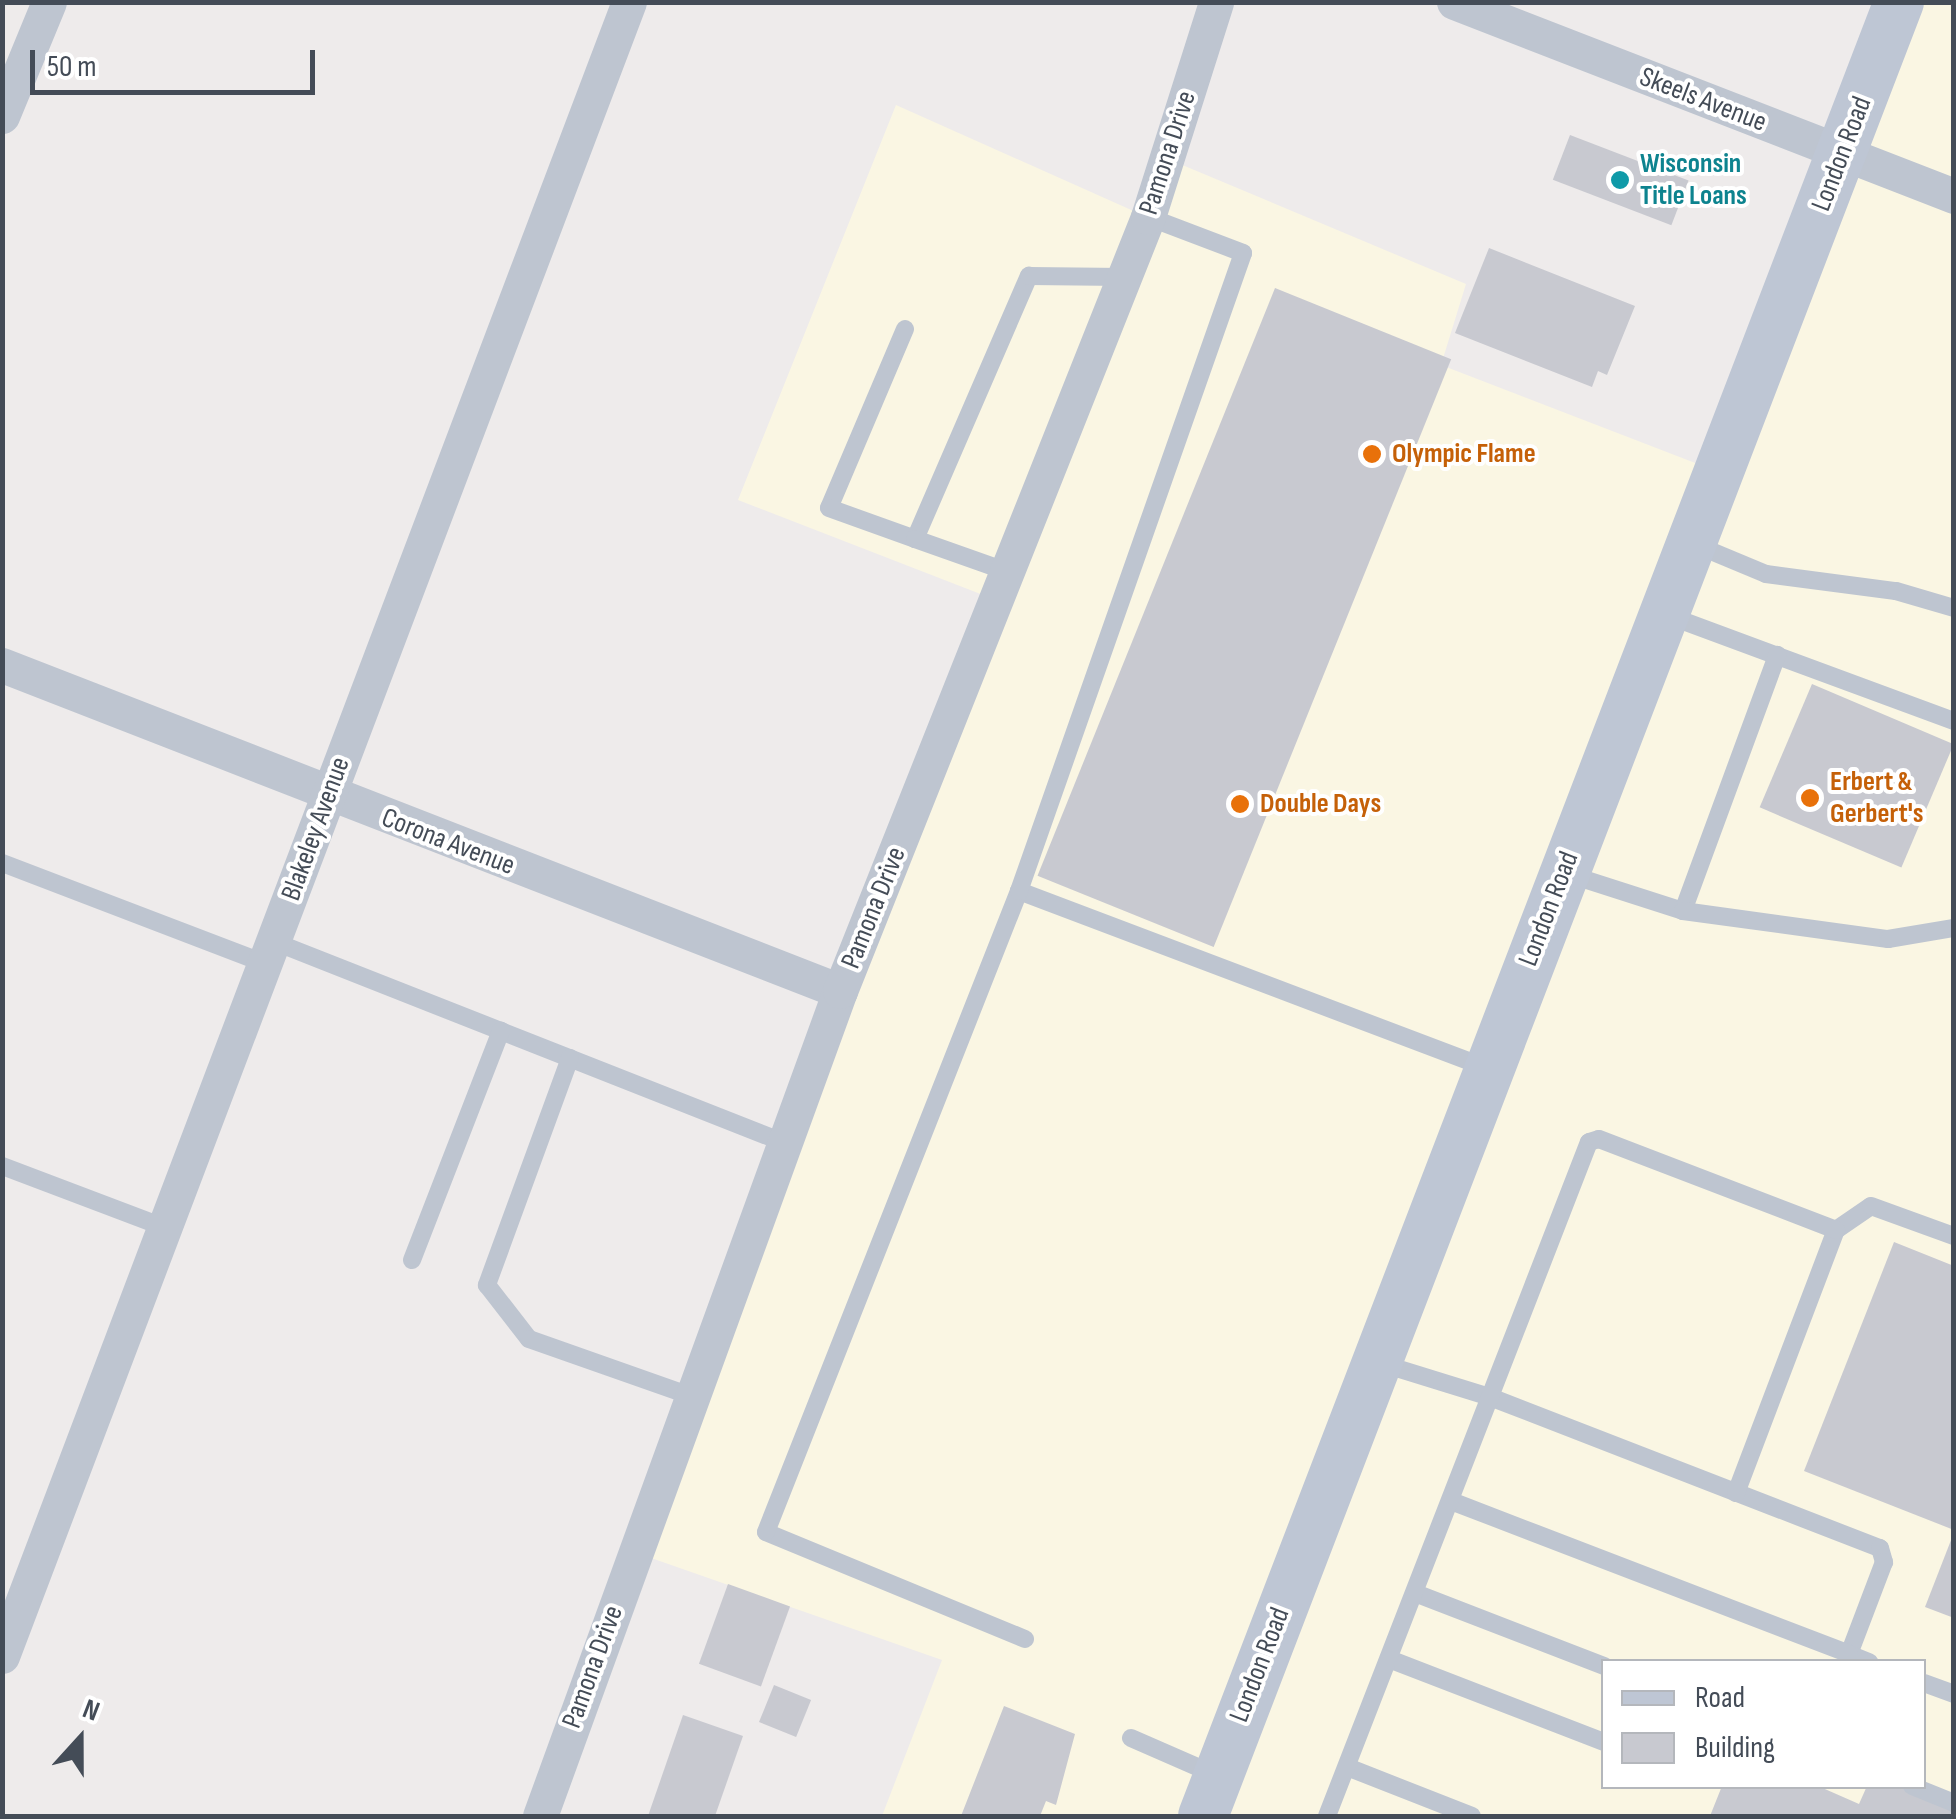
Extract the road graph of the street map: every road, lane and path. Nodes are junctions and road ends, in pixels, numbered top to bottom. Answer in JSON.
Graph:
{"nodes":[{"id":1,"x":49,"y":2,"type":"edge"},
{"id":2,"x":629,"y":2,"type":"edge"},
{"id":3,"x":1216,"y":2,"type":"edge"},
{"id":4,"x":1454,"y":2,"type":"edge"},
{"id":5,"x":1899,"y":2,"type":"edge"},
{"id":6,"x":2,"y":116,"type":"edge"},
{"id":7,"x":1842,"y":154,"type":"junction"},
{"id":8,"x":1954,"y":196,"type":"edge"},
{"id":9,"x":1148,"y":217,"type":"junction"},
{"id":10,"x":1124,"y":277,"type":"junction"},
{"id":11,"x":905,"y":329,"type":"dead end"},
{"id":12,"x":915,"y":539,"type":"junction"},
{"id":13,"x":1690,"y":542,"type":"junction"},
{"id":14,"x":1008,"y":572,"type":"junction"},
{"id":15,"x":1954,"y":608,"type":"edge"},
{"id":16,"x":1662,"y":613,"type":"junction"},
{"id":17,"x":1777,"y":655,"type":"junction"},
{"id":18,"x":2,"y":665,"type":"edge"},
{"id":19,"x":1954,"y":722,"type":"edge"},
{"id":20,"x":328,"y":796,"type":"junction"},
{"id":21,"x":2,"y":864,"type":"edge"},
{"id":22,"x":1562,"y":873,"type":"junction"},
{"id":23,"x":1020,"y":891,"type":"junction"},
{"id":24,"x":1683,"y":911,"type":"junction"},
{"id":25,"x":1954,"y":928,"type":"edge"},
{"id":26,"x":270,"y":953,"type":"junction"},
{"id":27,"x":840,"y":991,"type":"junction"},
{"id":28,"x":500,"y":1031,"type":"junction"},
{"id":29,"x":570,"y":1058,"type":"junction"},
{"id":30,"x":1487,"y":1068,"type":"junction"},
{"id":31,"x":785,"y":1142,"type":"junction"},
{"id":32,"x":2,"y":1166,"type":"edge"},
{"id":33,"x":167,"y":1229,"type":"junction"},
{"id":34,"x":1836,"y":1230,"type":"junction"},
{"id":35,"x":1954,"y":1236,"type":"edge"},
{"id":36,"x":412,"y":1260,"type":"dead end"},
{"id":37,"x":1375,"y":1362,"type":"junction"},
{"id":38,"x":691,"y":1396,"type":"junction"},
{"id":39,"x":1490,"y":1397,"type":"junction"},
{"id":40,"x":1736,"y":1493,"type":"junction"},
{"id":41,"x":1451,"y":1500,"type":"junction"},
{"id":42,"x":1414,"y":1592,"type":"junction"},
{"id":43,"x":1026,"y":1639,"type":"dead end"},
{"id":44,"x":1849,"y":1654,"type":"junction"},
{"id":45,"x":2,"y":1656,"type":"edge"},
{"id":46,"x":1390,"y":1659,"type":"junction"},
{"id":47,"x":1862,"y":1659,"type":"edge"},
{"id":48,"x":1601,"y":1665,"type":"edge"},
{"id":49,"x":1926,"y":1684,"type":"edge"},
{"id":50,"x":1954,"y":1694,"type":"edge"},
{"id":51,"x":1131,"y":1738,"type":"dead end"},
{"id":52,"x":1601,"y":1741,"type":"edge"},
{"id":53,"x":1347,"y":1767,"type":"junction"},
{"id":54,"x":1920,"y":1789,"type":"edge"},
{"id":55,"x":1210,"y":1796,"type":"edge"},
{"id":56,"x":1954,"y":1802,"type":"edge"},
{"id":57,"x":540,"y":1816,"type":"edge"},
{"id":58,"x":1327,"y":1816,"type":"edge"},
{"id":59,"x":1472,"y":1816,"type":"edge"}],
"edges":[{"from":1,"to":6,"type":"street"},
{"from":2,"to":20,"type":"street","name":"Blakeley Avenue"},
{"from":3,"to":9,"type":"street","name":"Pamona Drive"},
{"from":4,"to":7,"type":"street","name":"Skeels Avenue"},
{"from":5,"to":7,"type":"street","name":"London Road"},
{"from":7,"to":8,"type":"street","name":"Skeels Avenue"},
{"from":7,"to":13,"type":"street","name":"London Road"},
{"from":9,"to":10,"type":"street","name":"Pamona Drive"},
{"from":9,"to":23,"type":"lane"},
{"from":10,"to":12,"type":"lane"},
{"from":10,"to":14,"type":"street","name":"Pamona Drive"},
{"from":11,"to":12,"type":"lane"},
{"from":12,"to":14,"type":"lane"},
{"from":13,"to":15,"type":"lane"},
{"from":13,"to":16,"type":"street","name":"London Road"},
{"from":14,"to":27,"type":"street","name":"Pamona Drive"},
{"from":16,"to":17,"type":"lane"},
{"from":16,"to":22,"type":"street","name":"London Road"},
{"from":17,"to":19,"type":"lane"},
{"from":17,"to":24,"type":"lane"},
{"from":18,"to":20,"type":"street","name":"Corona Avenue"},
{"from":20,"to":26,"type":"street","name":"Blakeley Avenue"},
{"from":20,"to":27,"type":"street","name":"Corona Avenue"},
{"from":21,"to":26,"type":"lane"},
{"from":22,"to":24,"type":"lane"},
{"from":22,"to":30,"type":"street","name":"London Road"},
{"from":23,"to":30,"type":"lane"},
{"from":23,"to":43,"type":"lane"},
{"from":24,"to":25,"type":"lane"},
{"from":26,"to":28,"type":"lane"},
{"from":26,"to":33,"type":"street","name":"Blakeley Avenue"},
{"from":27,"to":31,"type":"street","name":"Pamona Drive"},
{"from":28,"to":29,"type":"lane"},
{"from":28,"to":36,"type":"lane"},
{"from":29,"to":31,"type":"lane"},
{"from":29,"to":38,"type":"lane"},
{"from":30,"to":37,"type":"street","name":"London Road"},
{"from":31,"to":38,"type":"street","name":"Pamona Drive"},
{"from":32,"to":33,"type":"lane"},
{"from":33,"to":45,"type":"street","name":"Blakeley Avenue"},
{"from":34,"to":35,"type":"lane"},
{"from":34,"to":39,"type":"lane"},
{"from":34,"to":40,"type":"lane"},
{"from":37,"to":39,"type":"lane"},
{"from":37,"to":55,"type":"street","name":"London Road"},
{"from":38,"to":57,"type":"street","name":"Pamona Drive"},
{"from":39,"to":40,"type":"lane"},
{"from":39,"to":41,"type":"lane"},
{"from":40,"to":44,"type":"lane"},
{"from":41,"to":42,"type":"lane"},
{"from":41,"to":44,"type":"lane"},
{"from":42,"to":46,"type":"lane"},
{"from":42,"to":48,"type":"lane"},
{"from":44,"to":47,"type":"lane"},
{"from":46,"to":52,"type":"lane"},
{"from":46,"to":53,"type":"lane"},
{"from":49,"to":50,"type":"lane"},
{"from":51,"to":55,"type":"lane"},
{"from":53,"to":58,"type":"lane"},
{"from":53,"to":59,"type":"lane"},
{"from":54,"to":56,"type":"lane"}]}
